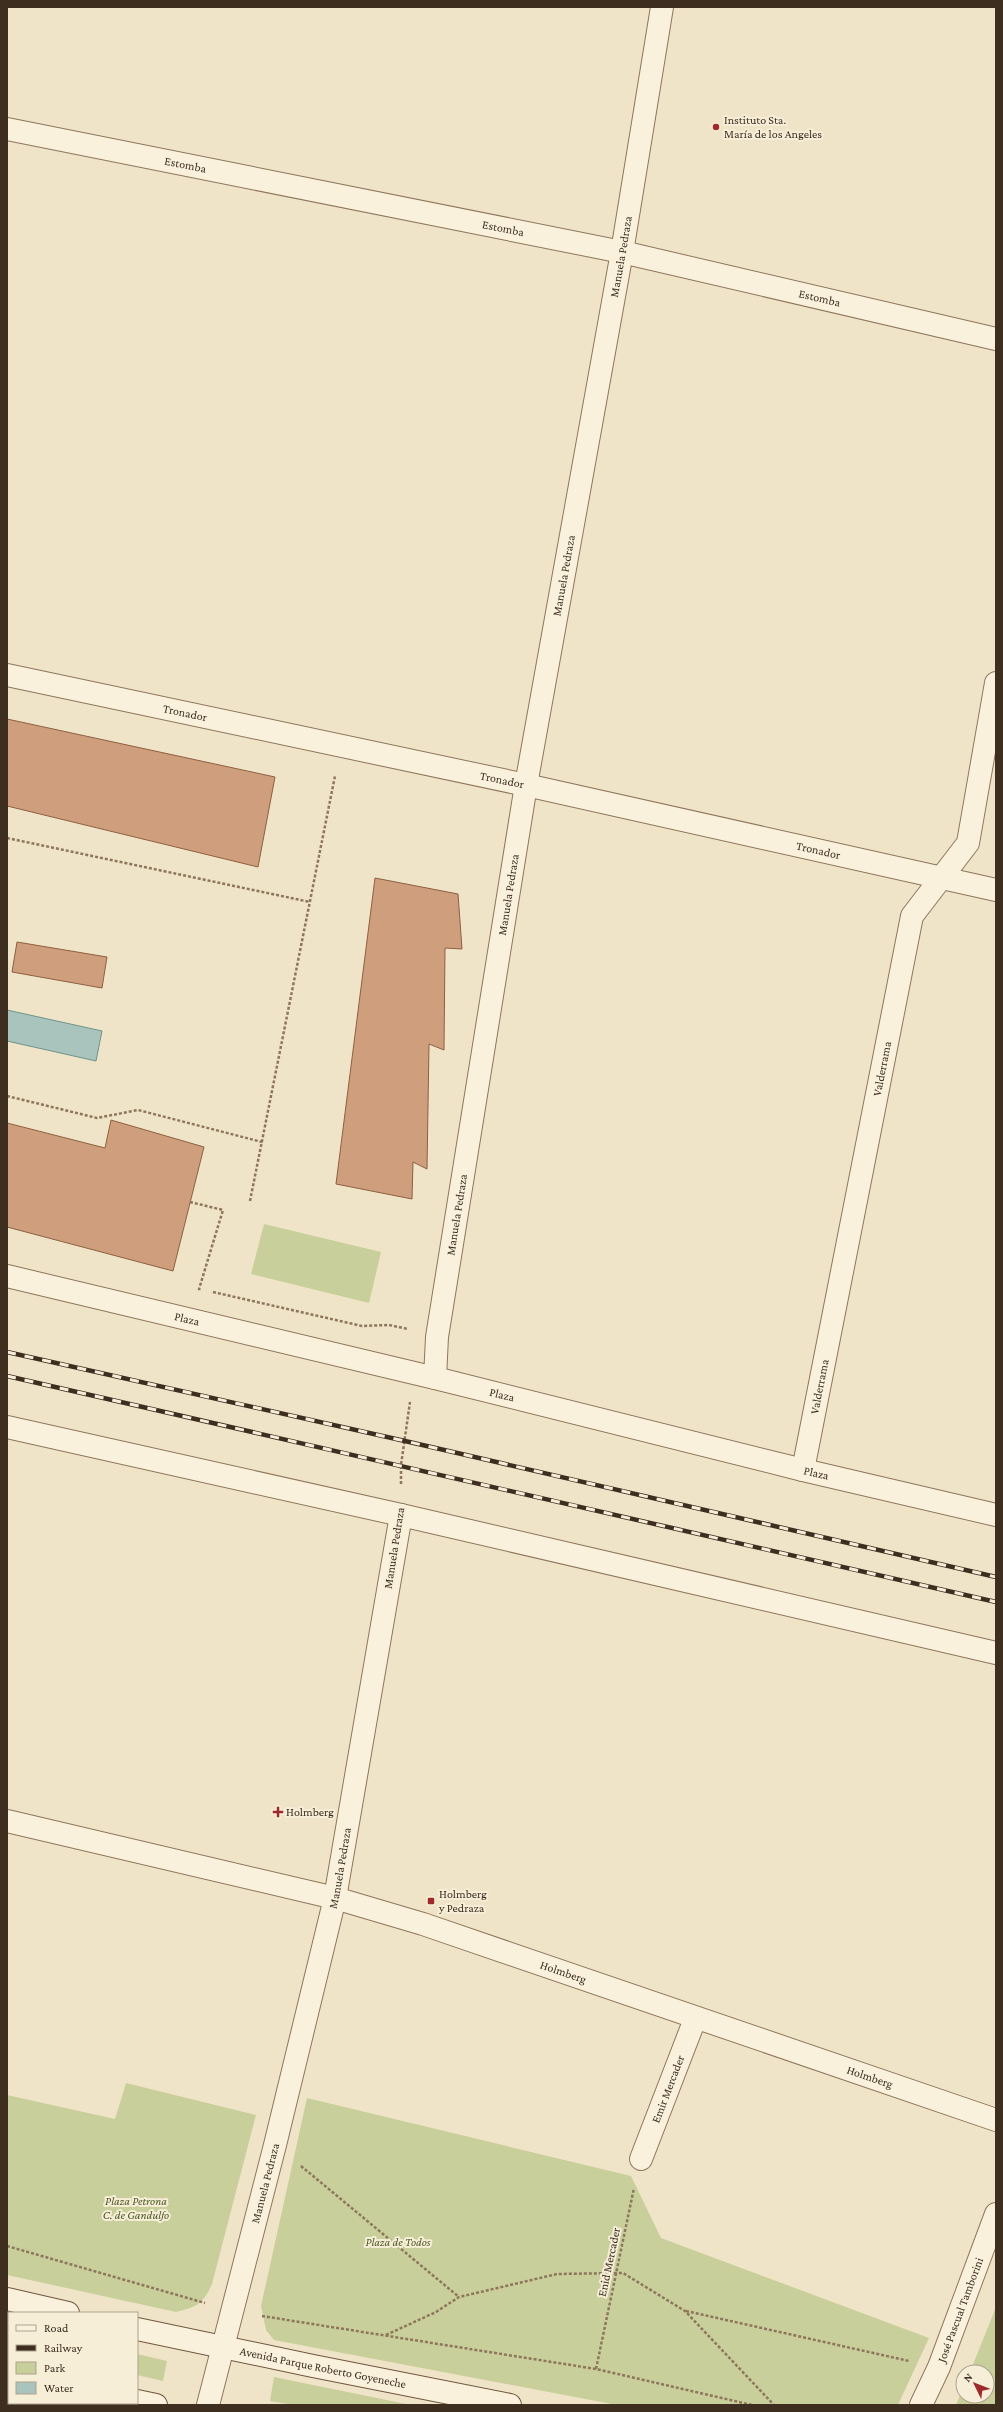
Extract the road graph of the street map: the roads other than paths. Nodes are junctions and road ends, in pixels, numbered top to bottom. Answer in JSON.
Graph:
{"nodes":[{"id":1,"x":662,"y":7,"type":"edge"},
{"id":2,"x":7,"y":129,"type":"edge"},
{"id":3,"x":622,"y":252,"type":"junction"},
{"id":4,"x":996,"y":339,"type":"edge"},
{"id":5,"x":7,"y":675,"type":"edge"},
{"id":6,"x":996,"y":683,"type":"edge"},
{"id":7,"x":526,"y":785,"type":"junction"},
{"id":8,"x":942,"y":878,"type":"junction"},
{"id":9,"x":996,"y":890,"type":"edge"},
{"id":10,"x":7,"y":1276,"type":"edge"},
{"id":11,"x":435,"y":1378,"type":"junction"},
{"id":12,"x":7,"y":1427,"type":"edge"},
{"id":13,"x":803,"y":1470,"type":"junction"},
{"id":14,"x":401,"y":1515,"type":"junction"},
{"id":15,"x":996,"y":1515,"type":"edge"},
{"id":16,"x":996,"y":1653,"type":"edge"},
{"id":17,"x":7,"y":1821,"type":"edge"},
{"id":18,"x":335,"y":1898,"type":"junction"},
{"id":19,"x":695,"y":2019,"type":"junction"},
{"id":20,"x":996,"y":2120,"type":"edge"},
{"id":21,"x":641,"y":2159,"type":"road end"},
{"id":22,"x":996,"y":2214,"type":"edge"},
{"id":23,"x":7,"y":2299,"type":"edge"},
{"id":24,"x":64,"y":2312,"type":"edge"},
{"id":25,"x":138,"y":2328,"type":"edge"},
{"id":26,"x":224,"y":2348,"type":"junction"},
{"id":27,"x":138,"y":2401,"type":"edge"},
{"id":28,"x":156,"y":2405,"type":"edge"},
{"id":29,"x":208,"y":2405,"type":"edge"},
{"id":30,"x":510,"y":2405,"type":"edge"},
{"id":31,"x":921,"y":2405,"type":"edge"}],
"edges":[{"from":1,"to":3,"type":"street","name":"Manuela Pedraza"},
{"from":2,"to":3,"type":"street","name":"Estomba"},
{"from":3,"to":4,"type":"street","name":"Estomba"},
{"from":3,"to":7,"type":"street","name":"Manuela Pedraza"},
{"from":5,"to":7,"type":"street","name":"Tronador"},
{"from":6,"to":8,"type":"street","name":"Valderrama"},
{"from":7,"to":8,"type":"street","name":"Tronador"},
{"from":7,"to":11,"type":"street","name":"Manuela Pedraza"},
{"from":8,"to":9,"type":"street","name":"Tronador"},
{"from":8,"to":13,"type":"street","name":"Valderrama"},
{"from":10,"to":11,"type":"street","name":"Plaza"},
{"from":11,"to":13,"type":"street","name":"Plaza"},
{"from":12,"to":14,"type":"street"},
{"from":13,"to":15,"type":"street","name":"Plaza"},
{"from":14,"to":16,"type":"street"},
{"from":14,"to":18,"type":"street","name":"Manuela Pedraza"},
{"from":17,"to":18,"type":"street","name":"Holmberg"},
{"from":18,"to":19,"type":"street","name":"Holmberg"},
{"from":18,"to":26,"type":"street","name":"Manuela Pedraza"},
{"from":19,"to":20,"type":"street","name":"Holmberg"},
{"from":19,"to":21,"type":"street","name":"Emir Mercader"},
{"from":22,"to":31,"type":"street","name":"José Pascual Tamborini"},
{"from":23,"to":24,"type":"street"},
{"from":25,"to":26,"type":"street","name":"Avenida Parque Roberto Goyeneche"},
{"from":26,"to":29,"type":"street","name":"Manuela Pedraza"},
{"from":26,"to":30,"type":"street","name":"Avenida Parque Roberto Goyeneche"},
{"from":27,"to":28,"type":"street"}]}
